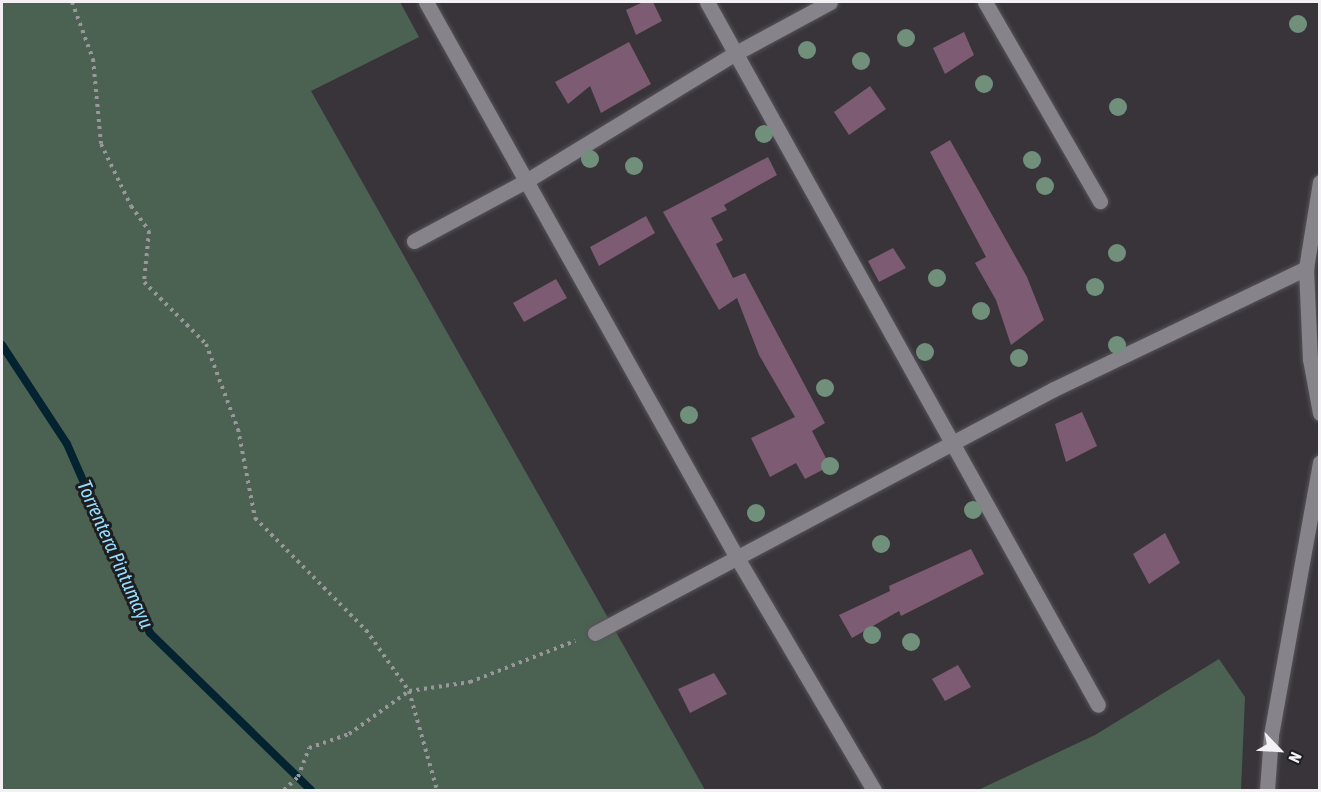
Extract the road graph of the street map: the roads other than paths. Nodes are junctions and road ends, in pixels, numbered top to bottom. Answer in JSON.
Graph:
{"nodes":[{"id":1,"x":426,"y":2,"type":"edge"},
{"id":2,"x":706,"y":2,"type":"edge"},
{"id":3,"x":830,"y":2,"type":"edge"},
{"id":4,"x":985,"y":2,"type":"edge"},
{"id":5,"x":734,"y":54,"type":"junction"},
{"id":6,"x":526,"y":181,"type":"junction"},
{"id":7,"x":1320,"y":182,"type":"edge"},
{"id":8,"x":1100,"y":201,"type":"dead end"},
{"id":9,"x":414,"y":241,"type":"dead end"},
{"id":10,"x":1306,"y":268,"type":"junction"},
{"id":11,"x":1320,"y":413,"type":"edge"},
{"id":12,"x":950,"y":445,"type":"junction"},
{"id":13,"x":1320,"y":462,"type":"edge"},
{"id":14,"x":736,"y":556,"type":"junction"},
{"id":15,"x":594,"y":633,"type":"road end"},
{"id":16,"x":1098,"y":705,"type":"dead end"},
{"id":17,"x":874,"y":790,"type":"edge"},
{"id":18,"x":1267,"y":790,"type":"edge"}],
"edges":[{"from":1,"to":6,"type":"street"},
{"from":2,"to":5,"type":"street"},
{"from":3,"to":5,"type":"street"},
{"from":4,"to":8,"type":"street"},
{"from":5,"to":6,"type":"street"},
{"from":5,"to":12,"type":"street"},
{"from":6,"to":9,"type":"street"},
{"from":6,"to":14,"type":"street"},
{"from":7,"to":10,"type":"street"},
{"from":10,"to":11,"type":"street"},
{"from":10,"to":12,"type":"street"},
{"from":12,"to":14,"type":"street"},
{"from":12,"to":16,"type":"street"},
{"from":13,"to":18,"type":"street"},
{"from":14,"to":15,"type":"street"},
{"from":14,"to":17,"type":"street"}]}
